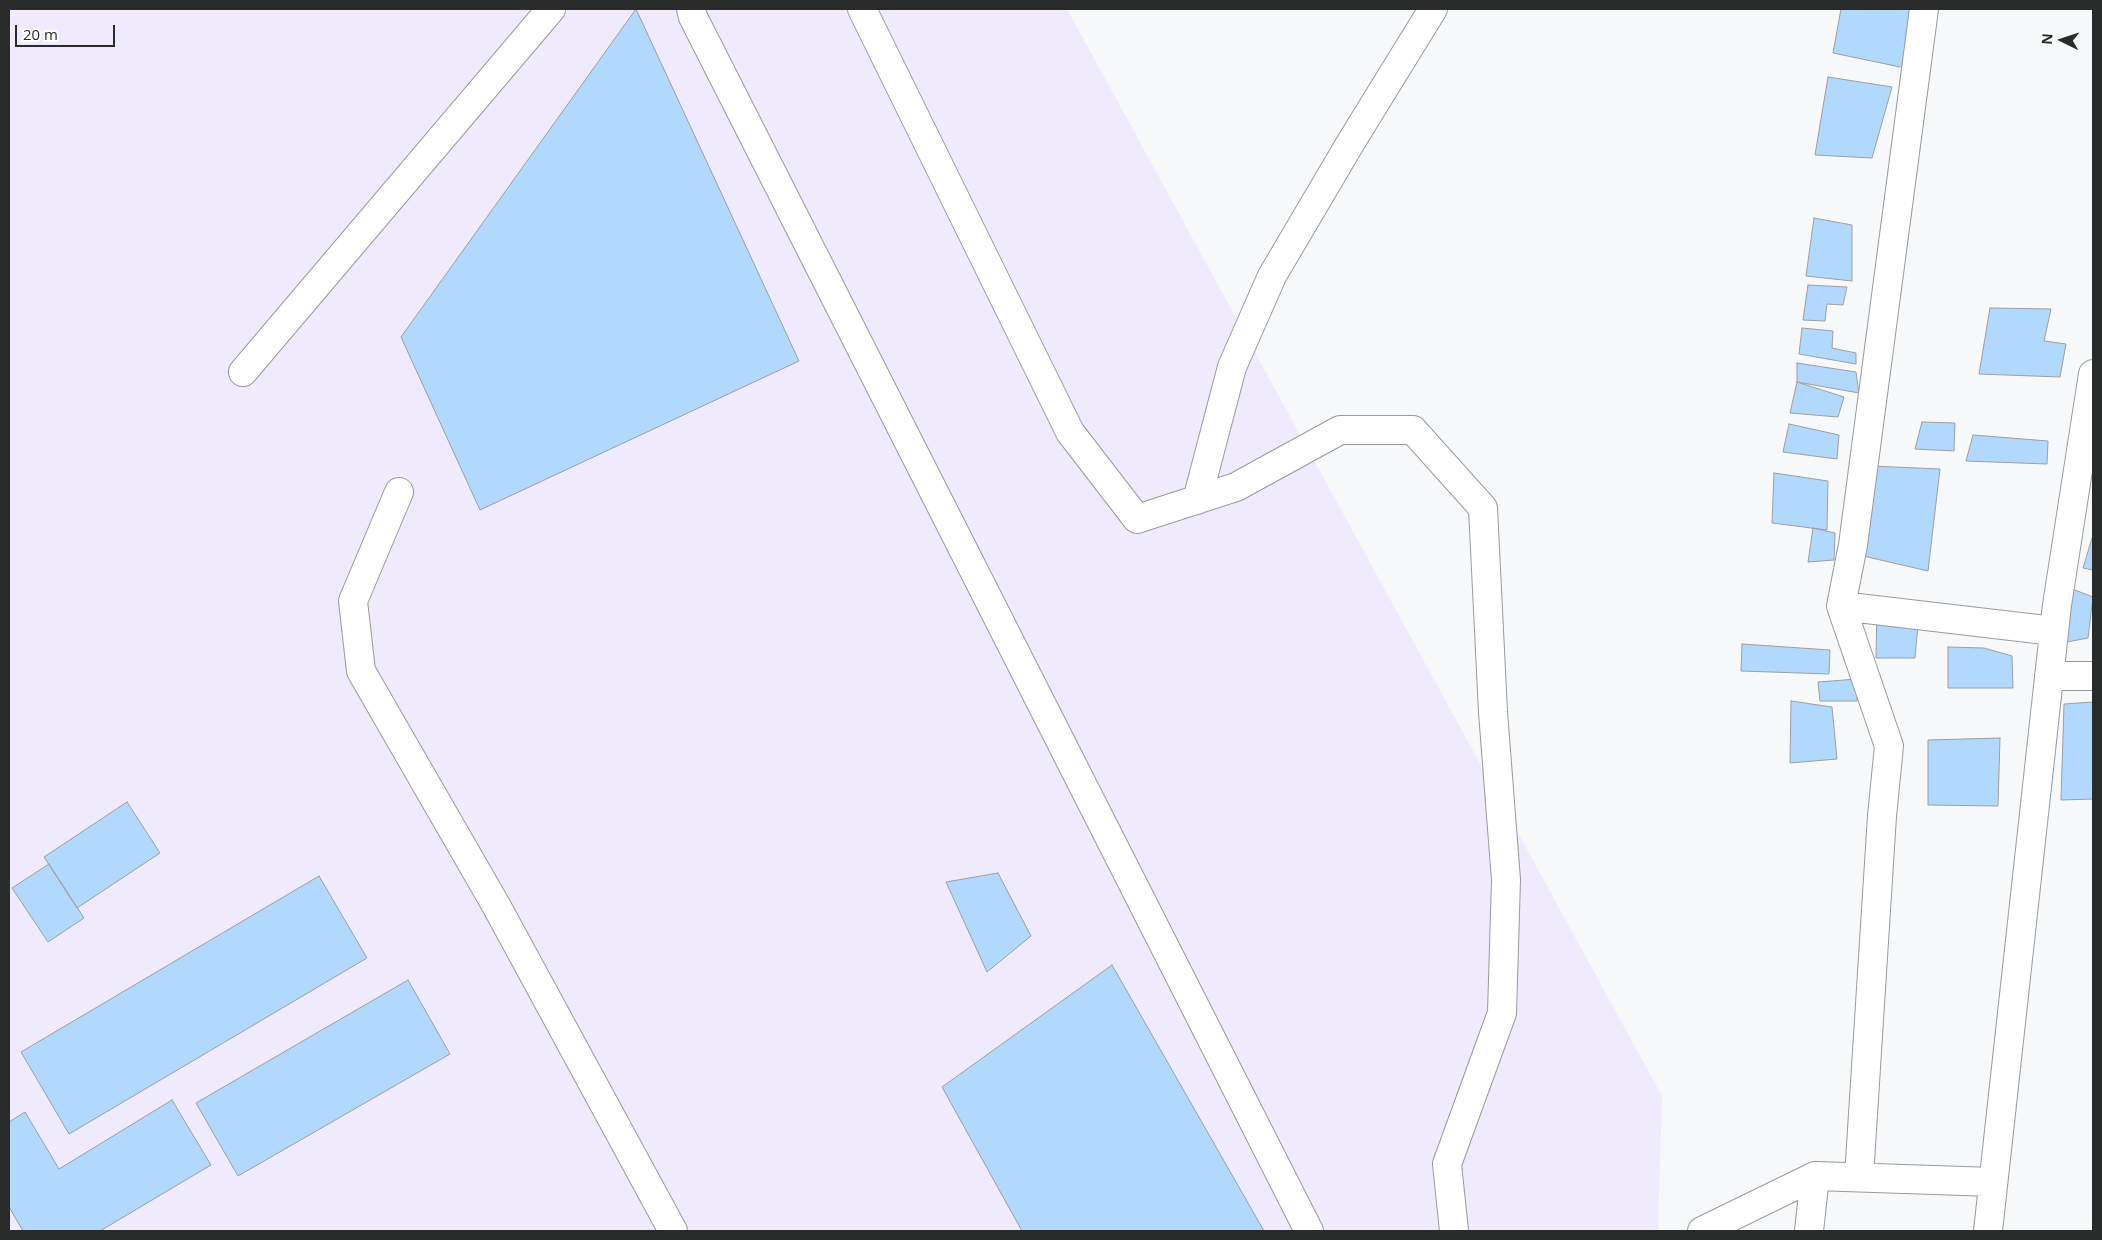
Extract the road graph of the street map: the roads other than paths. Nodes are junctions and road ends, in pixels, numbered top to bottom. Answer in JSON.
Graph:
{"nodes":[{"id":1,"x":551,"y":9,"type":"edge"},
{"id":2,"x":691,"y":9,"type":"edge"},
{"id":3,"x":862,"y":9,"type":"edge"},
{"id":4,"x":1433,"y":9,"type":"edge"},
{"id":5,"x":1924,"y":9,"type":"edge"},
{"id":6,"x":243,"y":372,"type":"dead end"},
{"id":7,"x":2093,"y":374,"type":"edge"},
{"id":8,"x":399,"y":492,"type":"dead end"},
{"id":9,"x":1197,"y":500,"type":"junction"},
{"id":10,"x":1841,"y":606,"type":"junction"},
{"id":11,"x":2054,"y":631,"type":"junction"},
{"id":12,"x":2049,"y":676,"type":"junction"},
{"id":13,"x":2093,"y":676,"type":"edge"},
{"id":14,"x":1815,"y":1176,"type":"junction"},
{"id":15,"x":1859,"y":1178,"type":"junction"},
{"id":16,"x":1993,"y":1182,"type":"junction"},
{"id":17,"x":673,"y":1231,"type":"edge"},
{"id":18,"x":1310,"y":1231,"type":"edge"},
{"id":19,"x":1454,"y":1231,"type":"edge"},
{"id":20,"x":1702,"y":1231,"type":"edge"},
{"id":21,"x":1809,"y":1231,"type":"edge"},
{"id":22,"x":1988,"y":1231,"type":"edge"}],
"edges":[{"from":1,"to":6,"type":"street"},
{"from":2,"to":18,"type":"street"},
{"from":3,"to":9,"type":"street"},
{"from":4,"to":9,"type":"street"},
{"from":5,"to":10,"type":"street"},
{"from":7,"to":11,"type":"street"},
{"from":8,"to":17,"type":"street"},
{"from":9,"to":19,"type":"street"},
{"from":10,"to":11,"type":"street"},
{"from":10,"to":15,"type":"street"},
{"from":11,"to":12,"type":"street"},
{"from":12,"to":13,"type":"street"},
{"from":12,"to":16,"type":"street"},
{"from":14,"to":15,"type":"street"},
{"from":14,"to":20,"type":"street"},
{"from":14,"to":21,"type":"street"},
{"from":15,"to":16,"type":"street"},
{"from":16,"to":22,"type":"street"}]}
